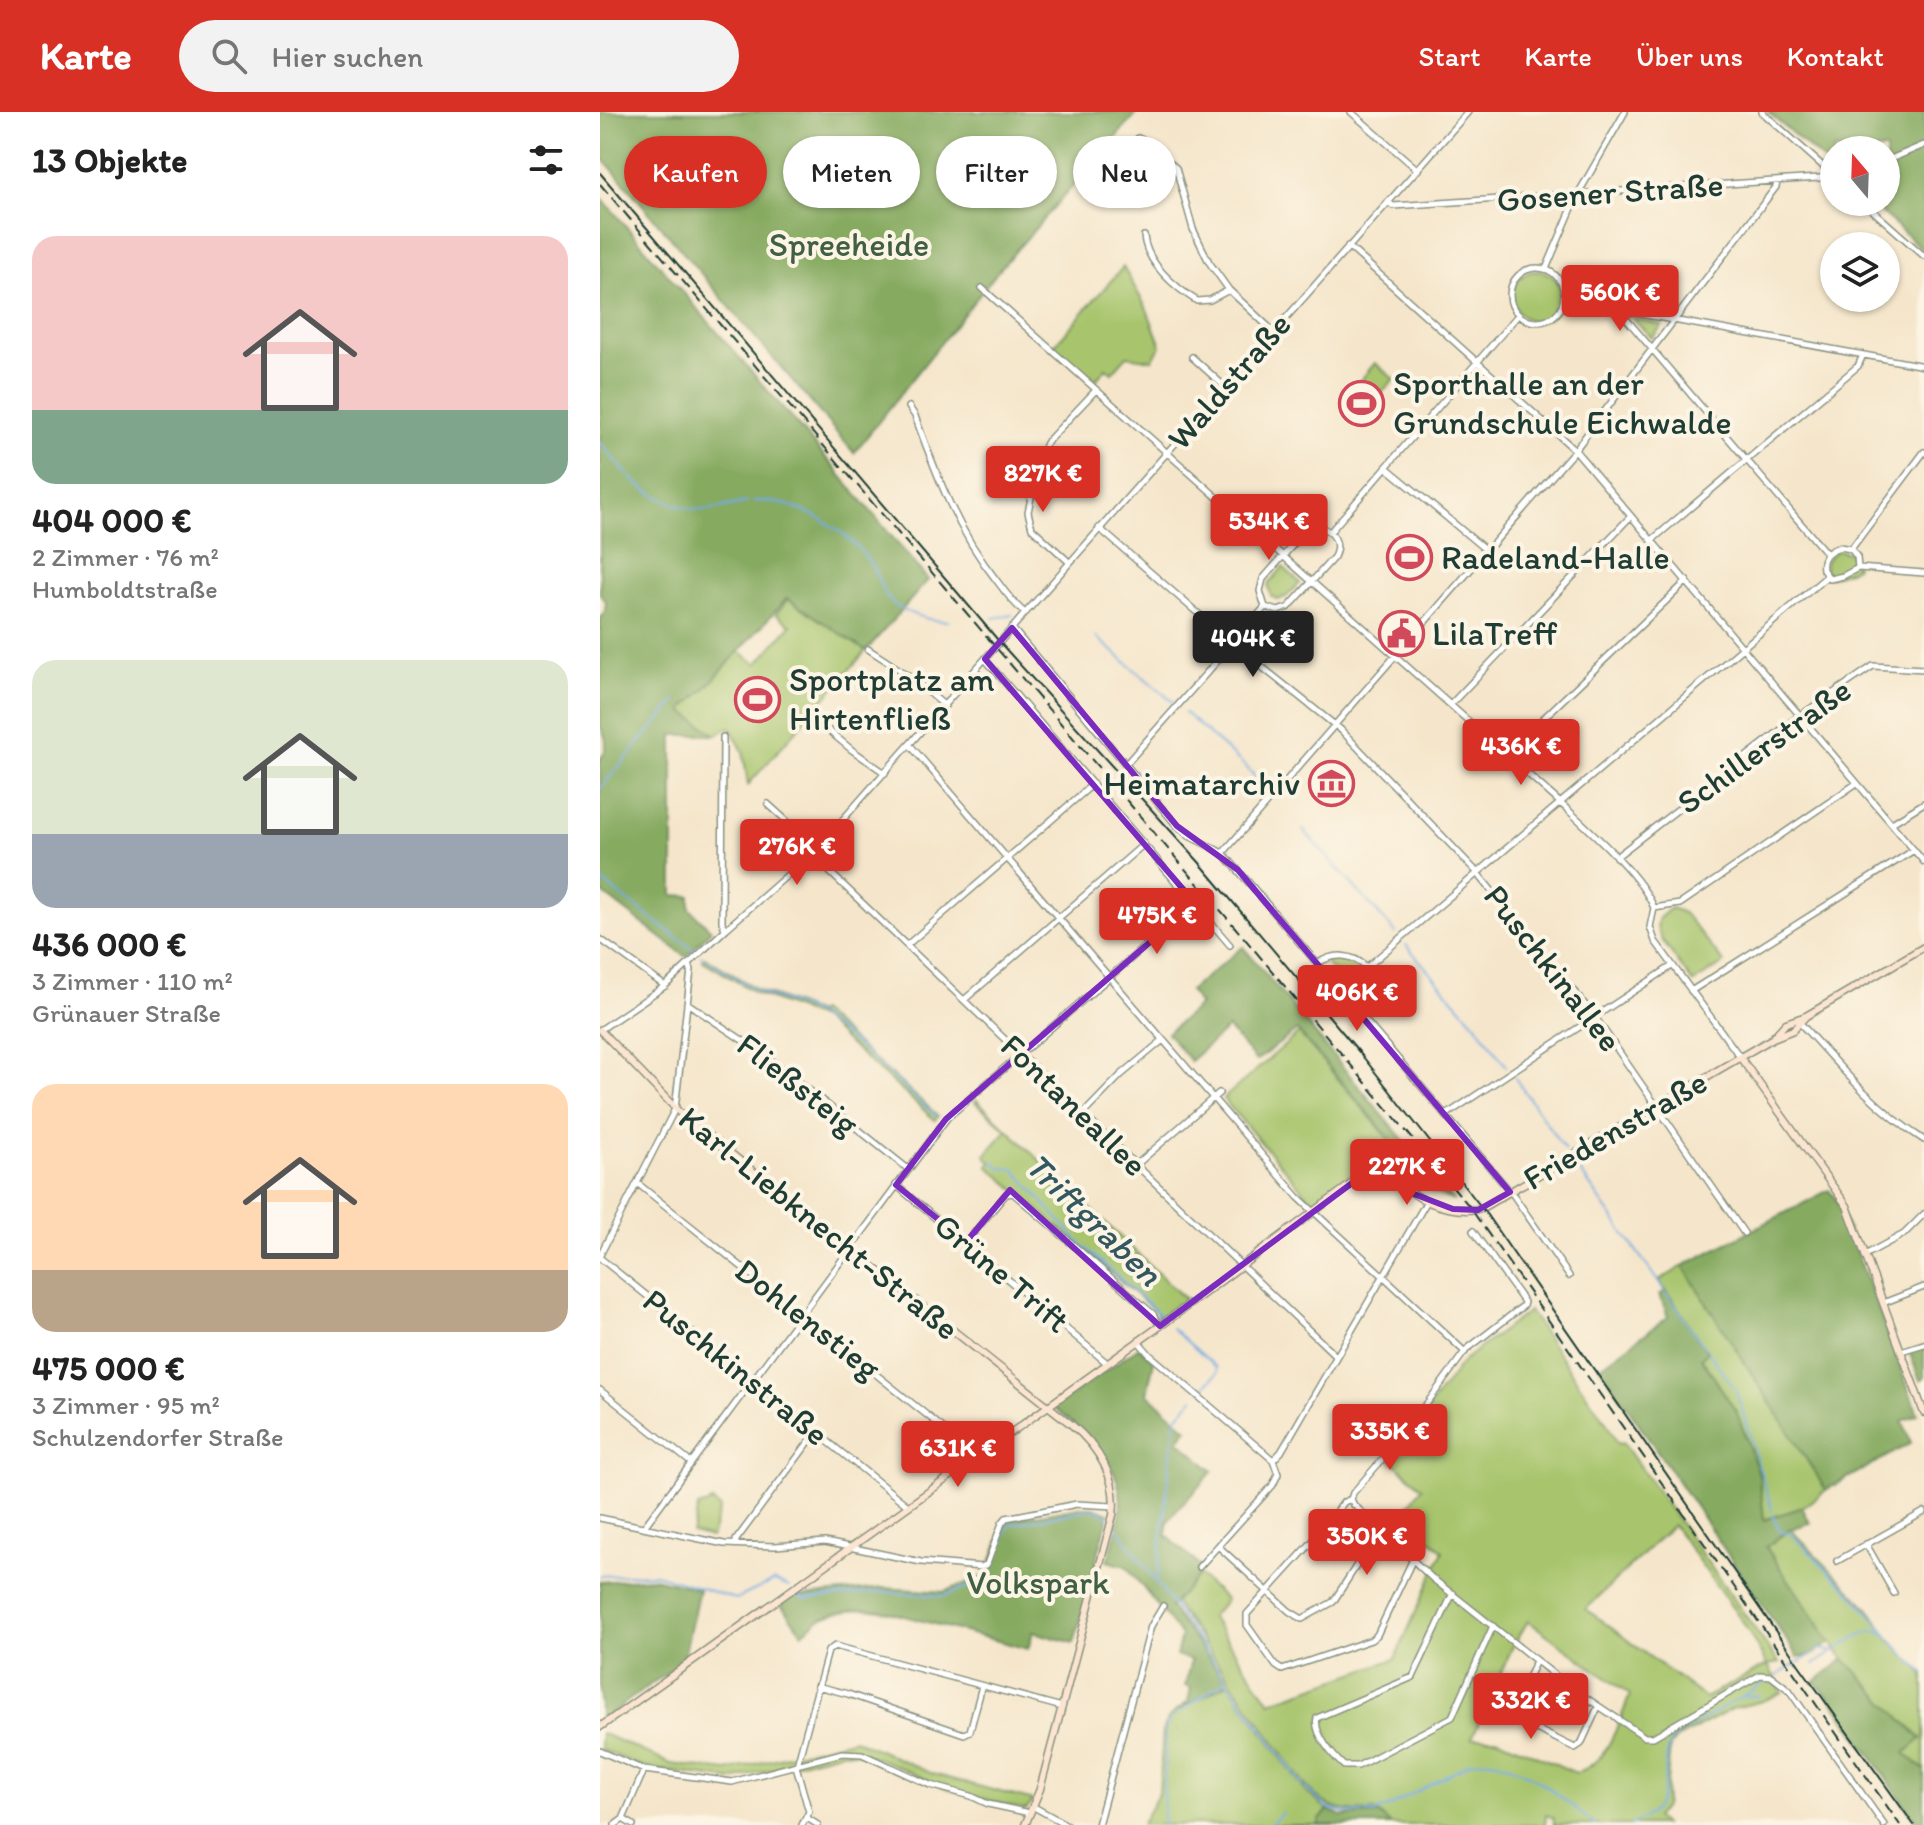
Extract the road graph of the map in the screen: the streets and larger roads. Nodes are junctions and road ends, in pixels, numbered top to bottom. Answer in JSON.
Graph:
{"nodes":[{"id":1,"x":1351,"y":112,"type":"edge"},
{"id":2,"x":1468,"y":112,"type":"edge"},
{"id":3,"x":1625,"y":112,"type":"edge"},
{"id":4,"x":1762,"y":112,"type":"edge"},
{"id":5,"x":1924,"y":145,"type":"edge"},
{"id":6,"x":1900,"y":155,"type":"edge"},
{"id":7,"x":1820,"y":164,"type":"edge"},
{"id":8,"x":1176,"y":168,"type":"edge"},
{"id":9,"x":1418,"y":170,"type":"junction"},
{"id":10,"x":1820,"y":177,"type":"edge"},
{"id":11,"x":1777,"y":181,"type":"junction"},
{"id":12,"x":1578,"y":194,"type":"junction"},
{"id":13,"x":1388,"y":202,"type":"junction"},
{"id":14,"x":1879,"y":216,"type":"edge"},
{"id":15,"x":1144,"y":236,"type":"dead end"},
{"id":16,"x":1348,"y":246,"type":"junction"},
{"id":17,"x":1924,"y":256,"type":"edge"},
{"id":18,"x":1546,"y":269,"type":"junction"},
{"id":19,"x":982,"y":288,"type":"dead end"},
{"id":20,"x":1229,"y":290,"type":"junction"},
{"id":21,"x":1564,"y":300,"type":"junction"},
{"id":22,"x":1624,"y":311,"type":"junction"},
{"id":23,"x":1518,"y":315,"type":"junction"},
{"id":24,"x":1675,"y":320,"type":"junction"},
{"id":25,"x":1273,"y":331,"type":"junction"},
{"id":26,"x":1652,"y":349,"type":"junction"},
{"id":27,"x":1863,"y":355,"type":"junction"},
{"id":28,"x":1192,"y":357,"type":"dead end"},
{"id":29,"x":1477,"y":363,"type":"junction"},
{"id":30,"x":1924,"y":366,"type":"edge"},
{"id":31,"x":1224,"y":386,"type":"junction"},
{"id":32,"x":1096,"y":390,"type":"junction"},
{"id":33,"x":909,"y":407,"type":"dead end"},
{"id":34,"x":1575,"y":450,"type":"junction"},
{"id":35,"x":1166,"y":452,"type":"junction"},
{"id":36,"x":1924,"y":452,"type":"edge"},
{"id":37,"x":1746,"y":459,"type":"junction"},
{"id":38,"x":1386,"y":467,"type":"junction"},
{"id":39,"x":1631,"y":516,"type":"junction"},
{"id":40,"x":1099,"y":528,"type":"junction"},
{"id":41,"x":1330,"y":532,"type":"junction"},
{"id":42,"x":1652,"y":540,"type":"junction"},
{"id":43,"x":1851,"y":549,"type":"junction"},
{"id":44,"x":1487,"y":551,"type":"junction"},
{"id":45,"x":1826,"y":553,"type":"junction"},
{"id":46,"x":1283,"y":555,"type":"junction"},
{"id":47,"x":1069,"y":562,"type":"junction"},
{"id":48,"x":1858,"y":568,"type":"junction"},
{"id":49,"x":1924,"y":573,"type":"edge"},
{"id":50,"x":1826,"y":577,"type":"junction"},
{"id":51,"x":1687,"y":581,"type":"junction"},
{"id":52,"x":1313,"y":582,"type":"junction"},
{"id":53,"x":1265,"y":607,"type":"junction"},
{"id":54,"x":1025,"y":613,"type":"junction"},
{"id":55,"x":1012,"y":628,"type":"junction"},
{"id":56,"x":1232,"y":644,"type":"junction"},
{"id":57,"x":1743,"y":648,"type":"junction"},
{"id":58,"x":868,"y":649,"type":"dead end"},
{"id":59,"x":1396,"y":655,"type":"junction"},
{"id":60,"x":985,"y":659,"type":"junction"},
{"id":61,"x":1924,"y":669,"type":"edge"},
{"id":62,"x":1451,"y":704,"type":"junction"},
{"id":63,"x":945,"y":706,"type":"junction"},
{"id":64,"x":811,"y":716,"type":"dead end"},
{"id":65,"x":1800,"y":716,"type":"junction"},
{"id":66,"x":1335,"y":724,"type":"junction"},
{"id":67,"x":723,"y":737,"type":"dead end"},
{"id":68,"x":910,"y":745,"type":"junction"},
{"id":69,"x":1506,"y":754,"type":"junction"},
{"id":70,"x":1126,"y":764,"type":"junction"},
{"id":71,"x":885,"y":773,"type":"junction"},
{"id":72,"x":1857,"y":783,"type":"junction"},
{"id":73,"x":1093,"y":784,"type":"junction"},
{"id":74,"x":1560,"y":802,"type":"junction"},
{"id":75,"x":1924,"y":803,"type":"edge"},
{"id":76,"x":768,"y":804,"type":"dead end"},
{"id":77,"x":1892,"y":823,"type":"junction"},
{"id":78,"x":1144,"y":844,"type":"junction"},
{"id":79,"x":818,"y":849,"type":"junction"},
{"id":80,"x":1914,"y":850,"type":"junction"},
{"id":81,"x":1223,"y":853,"type":"junction"},
{"id":82,"x":812,"y":855,"type":"junction"},
{"id":83,"x":1007,"y":857,"type":"junction"},
{"id":84,"x":1616,"y":857,"type":"junction"},
{"id":85,"x":1924,"y":862,"type":"edge"},
{"id":86,"x":1477,"y":873,"type":"junction"},
{"id":87,"x":1195,"y":903,"type":"junction"},
{"id":88,"x":1654,"y":908,"type":"junction"},
{"id":89,"x":1059,"y":918,"type":"junction"},
{"id":90,"x":725,"y":929,"type":"junction"},
{"id":91,"x":600,"y":939,"type":"edge"},
{"id":92,"x":907,"y":945,"type":"junction"},
{"id":93,"x":1230,"y":945,"type":"dead end"},
{"id":94,"x":1924,"y":947,"type":"edge"},
{"id":95,"x":689,"y":964,"type":"junction"},
{"id":96,"x":1317,"y":964,"type":"junction"},
{"id":97,"x":1672,"y":966,"type":"junction"},
{"id":98,"x":1367,"y":967,"type":"junction"},
{"id":99,"x":1109,"y":977,"type":"junction"},
{"id":100,"x":665,"y":986,"type":"junction"},
{"id":101,"x":1691,"y":991,"type":"junction"},
{"id":102,"x":964,"y":1000,"type":"junction"},
{"id":103,"x":687,"y":1003,"type":"junction"},
{"id":104,"x":1361,"y":1015,"type":"junction"},
{"id":105,"x":1806,"y":1016,"type":"junction"},
{"id":106,"x":1595,"y":1017,"type":"junction"},
{"id":107,"x":1800,"y":1023,"type":"junction"},
{"id":108,"x":600,"y":1030,"type":"edge"},
{"id":109,"x":1773,"y":1038,"type":"junction"},
{"id":110,"x":1163,"y":1040,"type":"junction"},
{"id":111,"x":1020,"y":1053,"type":"junction"},
{"id":112,"x":1740,"y":1057,"type":"junction"},
{"id":113,"x":1216,"y":1096,"type":"junction"},
{"id":114,"x":1656,"y":1105,"type":"junction"},
{"id":115,"x":675,"y":1109,"type":"junction"},
{"id":116,"x":1083,"y":1114,"type":"junction"},
{"id":117,"x":1446,"y":1115,"type":"junction"},
{"id":118,"x":1924,"y":1140,"type":"edge"},
{"id":119,"x":1136,"y":1165,"type":"junction"},
{"id":120,"x":908,"y":1169,"type":"junction"},
{"id":121,"x":637,"y":1183,"type":"junction"},
{"id":122,"x":896,"y":1185,"type":"junction"},
{"id":123,"x":1510,"y":1192,"type":"junction"},
{"id":124,"x":1427,"y":1201,"type":"junction"},
{"id":125,"x":1313,"y":1212,"type":"junction"},
{"id":126,"x":1924,"y":1214,"type":"edge"},
{"id":127,"x":1473,"y":1231,"type":"dead end"},
{"id":128,"x":1744,"y":1233,"type":"dead end"},
{"id":129,"x":966,"y":1242,"type":"junction"},
{"id":130,"x":849,"y":1248,"type":"junction"},
{"id":131,"x":1865,"y":1255,"type":"junction"},
{"id":132,"x":600,"y":1256,"type":"edge"},
{"id":133,"x":1242,"y":1266,"type":"junction"},
{"id":134,"x":1383,"y":1276,"type":"junction"},
{"id":135,"x":1569,"y":1276,"type":"dead end"},
{"id":136,"x":1924,"y":1287,"type":"edge"},
{"id":137,"x":1883,"y":1303,"type":"junction"},
{"id":138,"x":801,"y":1313,"type":"junction"},
{"id":139,"x":1160,"y":1326,"type":"junction"},
{"id":140,"x":1138,"y":1341,"type":"junction"},
{"id":141,"x":1924,"y":1344,"type":"edge"},
{"id":142,"x":1901,"y":1351,"type":"junction"},
{"id":143,"x":1465,"y":1352,"type":"junction"},
{"id":144,"x":1336,"y":1356,"type":"junction"},
{"id":145,"x":1107,"y":1363,"type":"junction"},
{"id":146,"x":751,"y":1379,"type":"junction"},
{"id":147,"x":600,"y":1390,"type":"edge"},
{"id":148,"x":1047,"y":1406,"type":"junction"},
{"id":149,"x":1924,"y":1413,"type":"edge"},
{"id":150,"x":817,"y":1431,"type":"junction"},
{"id":151,"x":978,"y":1456,"type":"junction"},
{"id":152,"x":1273,"y":1460,"type":"junction"},
{"id":153,"x":690,"y":1462,"type":"junction"},
{"id":154,"x":1351,"y":1499,"type":"junction"},
{"id":155,"x":908,"y":1506,"type":"junction"},
{"id":156,"x":1114,"y":1506,"type":"junction"},
{"id":157,"x":1924,"y":1512,"type":"edge"},
{"id":158,"x":600,"y":1518,"type":"edge"},
{"id":159,"x":644,"y":1527,"type":"junction"},
{"id":160,"x":1380,"y":1529,"type":"junction"},
{"id":161,"x":736,"y":1544,"type":"junction"},
{"id":162,"x":1866,"y":1544,"type":"junction"},
{"id":163,"x":852,"y":1546,"type":"junction"},
{"id":164,"x":1218,"y":1546,"type":"junction"},
{"id":165,"x":1413,"y":1559,"type":"junction"},
{"id":166,"x":1837,"y":1561,"type":"dead end"},
{"id":167,"x":1199,"y":1567,"type":"dead end"},
{"id":168,"x":1267,"y":1591,"type":"junction"},
{"id":169,"x":1453,"y":1593,"type":"junction"},
{"id":170,"x":1894,"y":1593,"type":"dead end"},
{"id":171,"x":1163,"y":1606,"type":"dead end"},
{"id":172,"x":1493,"y":1626,"type":"junction"},
{"id":173,"x":1536,"y":1661,"type":"junction"},
{"id":174,"x":817,"y":1686,"type":"junction"},
{"id":175,"x":982,"y":1686,"type":"junction"},
{"id":176,"x":1062,"y":1707,"type":"junction"},
{"id":177,"x":1598,"y":1707,"type":"junction"},
{"id":178,"x":600,"y":1727,"type":"edge"},
{"id":179,"x":600,"y":1751,"type":"edge"},
{"id":180,"x":796,"y":1766,"type":"junction"},
{"id":181,"x":644,"y":1770,"type":"junction"},
{"id":182,"x":1032,"y":1810,"type":"junction"},
{"id":183,"x":807,"y":1818,"type":"junction"},
{"id":184,"x":623,"y":1819,"type":"junction"},
{"id":185,"x":615,"y":1825,"type":"edge"},
{"id":186,"x":633,"y":1825,"type":"edge"},
{"id":187,"x":802,"y":1825,"type":"edge"},
{"id":188,"x":818,"y":1825,"type":"edge"},
{"id":189,"x":1025,"y":1825,"type":"edge"},
{"id":190,"x":1067,"y":1825,"type":"edge"},
{"id":191,"x":1098,"y":1825,"type":"edge"},
{"id":192,"x":1884,"y":1825,"type":"edge"}],
"edges":[{"from":1,"to":9,"type":"street"},
{"from":2,"to":9,"type":"street","name":"Waldstraße"},
{"from":3,"to":12,"type":"street"},
{"from":4,"to":7,"type":"street"},
{"from":5,"to":6,"type":"street"},
{"from":8,"to":20,"type":"street"},
{"from":9,"to":13,"type":"street","name":"Waldstraße"},
{"from":10,"to":11,"type":"street","name":"Gosener Straße"},
{"from":11,"to":12,"type":"street","name":"Gosener Straße"},
{"from":11,"to":24,"type":"street"},
{"from":12,"to":13,"type":"street","name":"Gosener Straße"},
{"from":12,"to":18,"type":"street"},
{"from":13,"to":16,"type":"street","name":"Waldstraße"},
{"from":14,"to":17,"type":"street"},
{"from":15,"to":20,"type":"street"},
{"from":16,"to":25,"type":"street","name":"Waldstraße"},
{"from":16,"to":29,"type":"street"},
{"from":18,"to":21,"type":"street"},
{"from":18,"to":23,"type":"street"},
{"from":19,"to":32,"type":"street"},
{"from":20,"to":25,"type":"street"},
{"from":21,"to":22,"type":"street"},
{"from":21,"to":23,"type":"street"},
{"from":22,"to":24,"type":"street"},
{"from":22,"to":26,"type":"street"},
{"from":23,"to":29,"type":"street"},
{"from":24,"to":26,"type":"street"},
{"from":24,"to":27,"type":"street"},
{"from":25,"to":31,"type":"street","name":"Waldstraße"},
{"from":26,"to":34,"type":"street"},
{"from":26,"to":37,"type":"street"},
{"from":27,"to":30,"type":"street"},
{"from":27,"to":37,"type":"street"},
{"from":28,"to":31,"type":"street"},
{"from":29,"to":34,"type":"street"},
{"from":29,"to":38,"type":"street"},
{"from":31,"to":35,"type":"street","name":"Waldstraße"},
{"from":32,"to":35,"type":"street"},
{"from":32,"to":47,"type":"street"},
{"from":33,"to":54,"type":"street"},
{"from":34,"to":39,"type":"street"},
{"from":34,"to":44,"type":"street"},
{"from":35,"to":40,"type":"street","name":"Waldstraße"},
{"from":35,"to":46,"type":"street"},
{"from":36,"to":43,"type":"street"},
{"from":37,"to":42,"type":"street"},
{"from":37,"to":45,"type":"street"},
{"from":38,"to":41,"type":"street"},
{"from":38,"to":44,"type":"street"},
{"from":39,"to":42,"type":"street"},
{"from":39,"to":62,"type":"street"},
{"from":40,"to":47,"type":"street","name":"Waldstraße"},
{"from":40,"to":56,"type":"street","name":"Puschkinallee"},
{"from":41,"to":46,"type":"street"},
{"from":41,"to":52,"type":"street"},
{"from":42,"to":51,"type":"street"},
{"from":43,"to":45,"type":"street"},
{"from":43,"to":48,"type":"street"},
{"from":44,"to":59,"type":"street"},
{"from":45,"to":50,"type":"street"},
{"from":46,"to":52,"type":"street"},
{"from":46,"to":53,"type":"street"},
{"from":47,"to":54,"type":"street","name":"Waldstraße"},
{"from":48,"to":49,"type":"street"},
{"from":48,"to":50,"type":"street"},
{"from":50,"to":57,"type":"street"},
{"from":51,"to":57,"type":"street"},
{"from":51,"to":69,"type":"street"},
{"from":52,"to":53,"type":"street"},
{"from":52,"to":59,"type":"street"},
{"from":53,"to":56,"type":"street"},
{"from":54,"to":55,"type":"street","name":"Waldstraße"},
{"from":55,"to":60,"type":"street","name":"Waldstraße"},
{"from":55,"to":70,"type":"street"},
{"from":56,"to":66,"type":"street","name":"Puschkinallee"},
{"from":56,"to":70,"type":"street"},
{"from":57,"to":65,"type":"street"},
{"from":57,"to":74,"type":"street"},
{"from":58,"to":63,"type":"street"},
{"from":59,"to":62,"type":"street"},
{"from":59,"to":66,"type":"street"},
{"from":60,"to":63,"type":"street","name":"Waldstraße"},
{"from":60,"to":73,"type":"street"},
{"from":61,"to":65,"type":"street","name":"Schillerstraße"},
{"from":62,"to":69,"type":"street"},
{"from":63,"to":68,"type":"street","name":"Waldstraße"},
{"from":64,"to":71,"type":"street"},
{"from":65,"to":72,"type":"street"},
{"from":65,"to":84,"type":"street","name":"Schillerstraße"},
{"from":66,"to":81,"type":"street"},
{"from":66,"to":86,"type":"street","name":"Puschkinallee"},
{"from":67,"to":90,"type":"street"},
{"from":68,"to":71,"type":"street","name":"Waldstraße"},
{"from":68,"to":83,"type":"street"},
{"from":69,"to":74,"type":"street"},
{"from":70,"to":81,"type":"street"},
{"from":71,"to":79,"type":"street","name":"Waldstraße"},
{"from":72,"to":77,"type":"street"},
{"from":72,"to":88,"type":"street"},
{"from":73,"to":78,"type":"street"},
{"from":73,"to":83,"type":"street"},
{"from":74,"to":84,"type":"street"},
{"from":74,"to":86,"type":"street"},
{"from":75,"to":77,"type":"street"},
{"from":76,"to":79,"type":"street"},
{"from":77,"to":80,"type":"street"},
{"from":78,"to":87,"type":"street"},
{"from":78,"to":89,"type":"street"},
{"from":79,"to":82,"type":"street","name":"Waldstraße"},
{"from":80,"to":85,"type":"street"},
{"from":80,"to":101,"type":"street"},
{"from":81,"to":96,"type":"street"},
{"from":82,"to":90,"type":"street","name":"Waldstraße"},
{"from":82,"to":92,"type":"street","name":"Fontaneallee"},
{"from":83,"to":89,"type":"street"},
{"from":83,"to":92,"type":"street"},
{"from":84,"to":88,"type":"street"},
{"from":86,"to":98,"type":"street"},
{"from":86,"to":106,"type":"street","name":"Puschkinallee"},
{"from":87,"to":93,"type":"street"},
{"from":87,"to":99,"type":"street"},
{"from":88,"to":97,"type":"street"},
{"from":89,"to":99,"type":"street"},
{"from":89,"to":102,"type":"street"},
{"from":90,"to":95,"type":"street","name":"Waldstraße"},
{"from":91,"to":100,"type":"street"},
{"from":92,"to":102,"type":"street","name":"Fontaneallee"},
{"from":94,"to":105,"type":"street","name":"Friedenstraße"},
{"from":95,"to":100,"type":"street","name":"Waldstraße"},
{"from":95,"to":103,"type":"street"},
{"from":96,"to":98,"type":"street"},
{"from":96,"to":104,"type":"street"},
{"from":97,"to":101,"type":"street"},
{"from":97,"to":106,"type":"street"},
{"from":98,"to":104,"type":"street"},
{"from":99,"to":110,"type":"street"},
{"from":99,"to":111,"type":"street"},
{"from":100,"to":108,"type":"street","name":"Waldstraße"},
{"from":101,"to":112,"type":"street"},
{"from":102,"to":111,"type":"street","name":"Fontaneallee"},
{"from":103,"to":115,"type":"street"},
{"from":103,"to":120,"type":"street","name":"Fließsteig"},
{"from":104,"to":117,"type":"street"},
{"from":105,"to":107,"type":"street","name":"Friedenstraße"},
{"from":105,"to":109,"type":"street","name":"Friedenstraße"},
{"from":106,"to":114,"type":"street","name":"Puschkinallee"},
{"from":106,"to":117,"type":"street"},
{"from":107,"to":109,"type":"street","name":"Friedenstraße"},
{"from":107,"to":118,"type":"street"},
{"from":108,"to":115,"type":"street","name":"Karl-Liebknecht-Straße"},
{"from":109,"to":112,"type":"street","name":"Friedenstraße"},
{"from":110,"to":113,"type":"street"},
{"from":110,"to":116,"type":"street"},
{"from":111,"to":116,"type":"street","name":"Fontaneallee"},
{"from":111,"to":120,"type":"street"},
{"from":112,"to":114,"type":"street","name":"Friedenstraße"},
{"from":112,"to":131,"type":"street"},
{"from":113,"to":119,"type":"street"},
{"from":113,"to":125,"type":"street"},
{"from":114,"to":123,"type":"street","name":"Friedenstraße"},
{"from":114,"to":128,"type":"street","name":"Puschkinallee"},
{"from":115,"to":121,"type":"street"},
{"from":115,"to":130,"type":"street","name":"Karl-Liebknecht-Straße"},
{"from":116,"to":119,"type":"street","name":"Fontaneallee"},
{"from":117,"to":123,"type":"street"},
{"from":119,"to":133,"type":"street","name":"Fontaneallee"},
{"from":120,"to":122,"type":"street"},
{"from":121,"to":132,"type":"street"},
{"from":121,"to":138,"type":"street","name":"Dohlenstieg"},
{"from":122,"to":129,"type":"street","name":"Grüne Trift"},
{"from":122,"to":130,"type":"street"},
{"from":123,"to":124,"type":"street","name":"Friedenstraße"},
{"from":123,"to":135,"type":"street"},
{"from":124,"to":125,"type":"street"},
{"from":124,"to":134,"type":"street"},
{"from":125,"to":133,"type":"street"},
{"from":125,"to":134,"type":"street"},
{"from":126,"to":131,"type":"street"},
{"from":127,"to":143,"type":"street"},
{"from":129,"to":139,"type":"street"},
{"from":129,"to":145,"type":"street","name":"Grüne Trift"},
{"from":130,"to":138,"type":"street"},
{"from":130,"to":148,"type":"street","name":"Karl-Liebknecht-Straße"},
{"from":131,"to":137,"type":"street"},
{"from":132,"to":146,"type":"street","name":"Puschkinstraße"},
{"from":133,"to":139,"type":"street"},
{"from":133,"to":144,"type":"street","name":"Fontaneallee"},
{"from":134,"to":143,"type":"street"},
{"from":134,"to":144,"type":"street"},
{"from":136,"to":137,"type":"street"},
{"from":137,"to":142,"type":"street"},
{"from":138,"to":146,"type":"street"},
{"from":138,"to":151,"type":"street","name":"Dohlenstieg"},
{"from":139,"to":140,"type":"street"},
{"from":140,"to":145,"type":"street"},
{"from":140,"to":152,"type":"street"},
{"from":141,"to":142,"type":"street"},
{"from":142,"to":149,"type":"street"},
{"from":143,"to":154,"type":"street"},
{"from":144,"to":152,"type":"street"},
{"from":145,"to":148,"type":"street"},
{"from":146,"to":150,"type":"street","name":"Puschkinstraße"},
{"from":146,"to":153,"type":"street"},
{"from":147,"to":153,"type":"street"},
{"from":148,"to":151,"type":"street"},
{"from":148,"to":156,"type":"street","name":"Karl-Liebknecht-Straße"},
{"from":150,"to":155,"type":"street","name":"Puschkinstraße"},
{"from":150,"to":161,"type":"street"},
{"from":151,"to":155,"type":"street"},
{"from":152,"to":164,"type":"street"},
{"from":153,"to":159,"type":"street"},
{"from":154,"to":160,"type":"street"},
{"from":154,"to":168,"type":"street"},
{"from":155,"to":163,"type":"street"},
{"from":156,"to":163,"type":"street"},
{"from":156,"to":176,"type":"street","name":"Karl-Liebknecht-Straße"},
{"from":157,"to":162,"type":"street"},
{"from":158,"to":159,"type":"street"},
{"from":159,"to":161,"type":"street"},
{"from":160,"to":165,"type":"street"},
{"from":160,"to":168,"type":"street"},
{"from":161,"to":163,"type":"street"},
{"from":162,"to":166,"type":"street"},
{"from":162,"to":170,"type":"street"},
{"from":163,"to":178,"type":"street"},
{"from":164,"to":167,"type":"street"},
{"from":164,"to":168,"type":"street"},
{"from":165,"to":168,"type":"street"},
{"from":165,"to":169,"type":"street"},
{"from":169,"to":172,"type":"street"},
{"from":169,"to":172,"type":"street"},
{"from":171,"to":191,"type":"street"},
{"from":172,"to":173,"type":"street"},
{"from":173,"to":177,"type":"street"},
{"from":173,"to":177,"type":"street"},
{"from":174,"to":175,"type":"street"},
{"from":174,"to":175,"type":"street"},
{"from":174,"to":180,"type":"street"},
{"from":175,"to":176,"type":"street"},
{"from":176,"to":182,"type":"street","name":"Karl-Liebknecht-Straße"},
{"from":177,"to":192,"type":"street"},
{"from":179,"to":181,"type":"street"},
{"from":180,"to":181,"type":"street"},
{"from":180,"to":182,"type":"street"},
{"from":180,"to":183,"type":"street"},
{"from":181,"to":184,"type":"street"},
{"from":182,"to":189,"type":"street","name":"Karl-Liebknecht-Straße"},
{"from":182,"to":190,"type":"street"},
{"from":183,"to":187,"type":"street"},
{"from":183,"to":188,"type":"street"},
{"from":184,"to":185,"type":"street"},
{"from":184,"to":186,"type":"street"}]}
